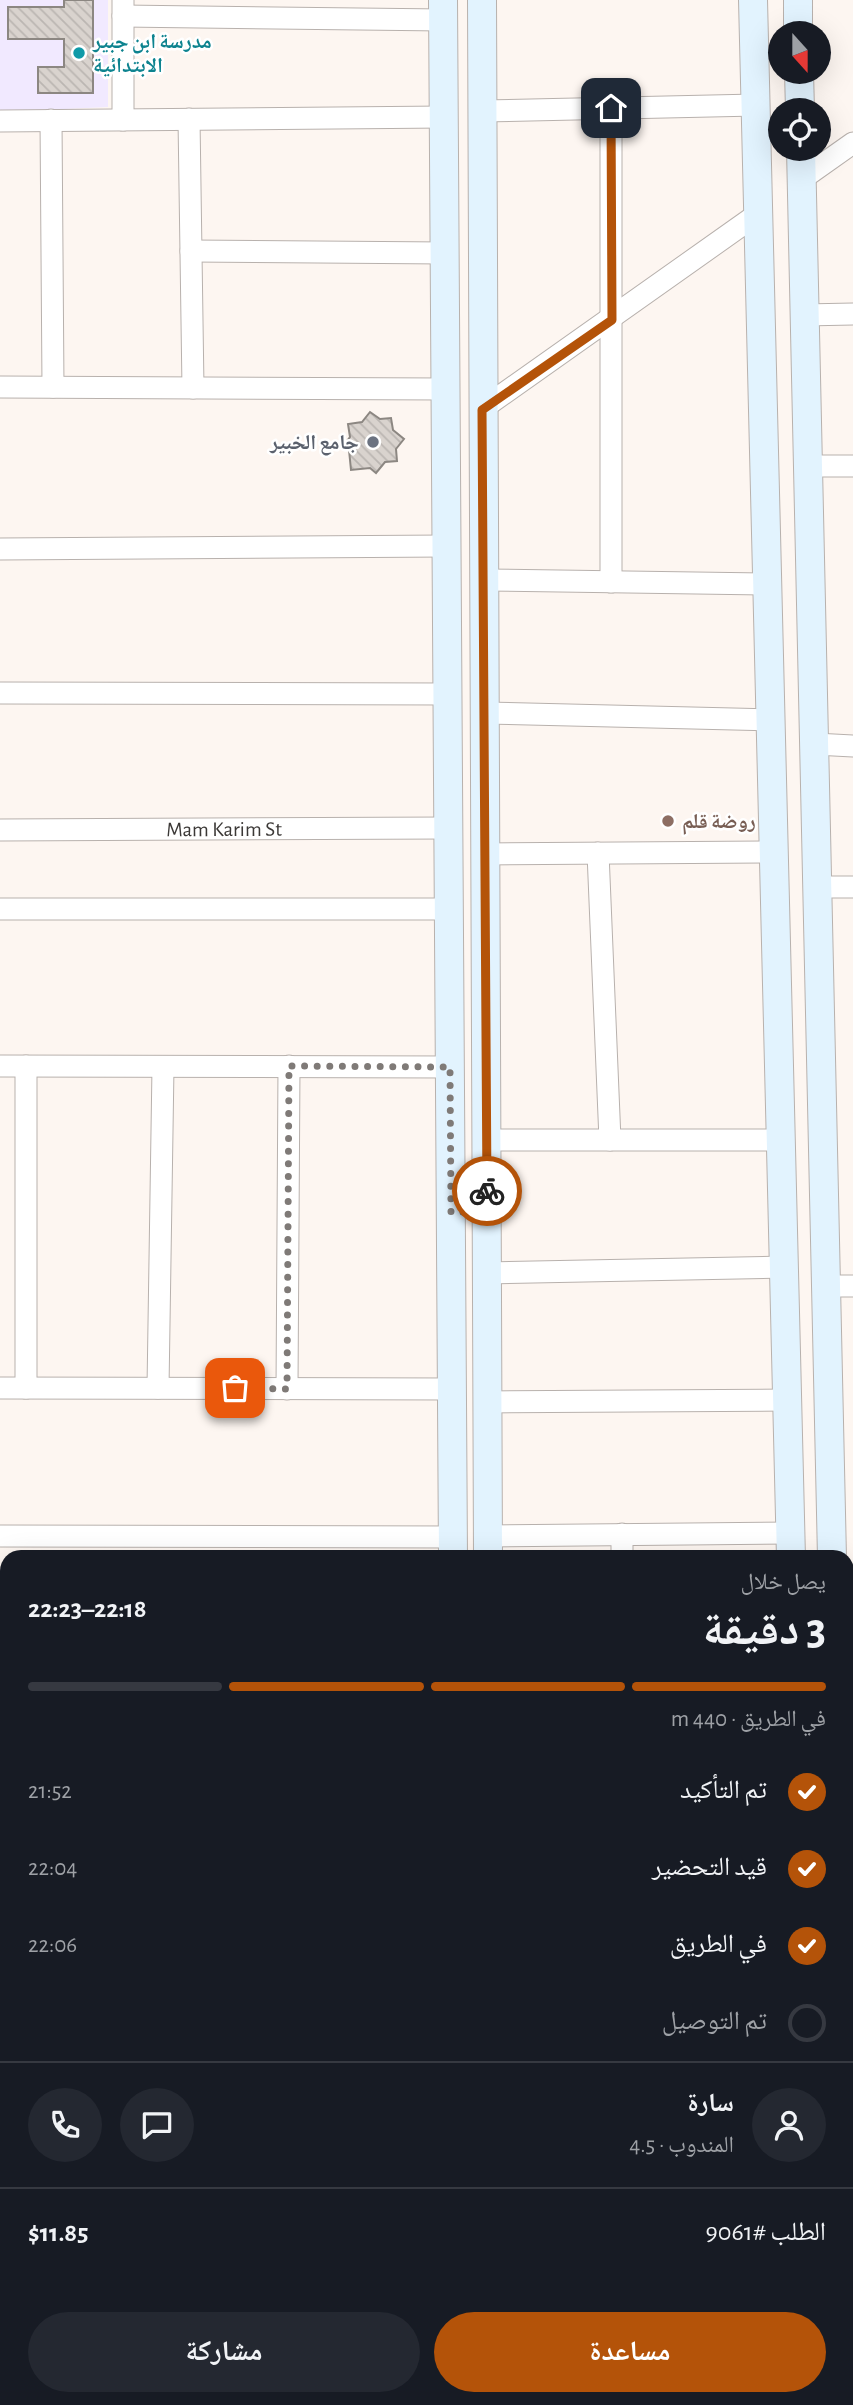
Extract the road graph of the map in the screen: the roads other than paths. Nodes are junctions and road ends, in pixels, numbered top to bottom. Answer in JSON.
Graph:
{"nodes":[{"id":1,"x":482,"y":0,"type":"edge"},
{"id":2,"x":753,"y":0,"type":"edge"},
{"id":3,"x":798,"y":0,"type":"edge"},
{"id":4,"x":123,"y":8,"type":"edge"},
{"id":5,"x":443,"y":10,"type":"edge"},
{"id":6,"x":798,"y":21,"type":"edge"},
{"id":7,"x":756,"y":104,"type":"junction"},
{"id":8,"x":611,"y":108,"type":"junction"},
{"id":9,"x":482,"y":111,"type":"junction"},
{"id":10,"x":444,"y":117,"type":"junction"},
{"id":11,"x":189,"y":119,"type":"junction"},
{"id":12,"x":51,"y":120,"type":"junction"},
{"id":13,"x":123,"y":120,"type":"junction"},
{"id":14,"x":0,"y":121,"type":"edge"},
{"id":15,"x":853,"y":144,"type":"edge"},
{"id":16,"x":801,"y":161,"type":"edge"},
{"id":17,"x":802,"y":179,"type":"junction"},
{"id":18,"x":759,"y":213,"type":"junction"},
{"id":19,"x":191,"y":251,"type":"junction"},
{"id":20,"x":445,"y":253,"type":"junction"},
{"id":21,"x":804,"y":314,"type":"junction"},
{"id":22,"x":853,"y":314,"type":"edge"},
{"id":23,"x":612,"y":320,"type":"junction"},
{"id":24,"x":0,"y":387,"type":"edge"},
{"id":25,"x":54,"y":387,"type":"junction"},
{"id":26,"x":193,"y":388,"type":"junction"},
{"id":27,"x":446,"y":389,"type":"junction"},
{"id":28,"x":482,"y":410,"type":"junction"},
{"id":29,"x":808,"y":466,"type":"junction"},
{"id":30,"x":853,"y":466,"type":"edge"},
{"id":31,"x":446,"y":546,"type":"junction"},
{"id":32,"x":0,"y":549,"type":"edge"},
{"id":33,"x":484,"y":580,"type":"junction"},
{"id":34,"x":611,"y":582,"type":"junction"},
{"id":35,"x":768,"y":584,"type":"junction"},
{"id":36,"x":0,"y":693,"type":"edge"},
{"id":37,"x":447,"y":694,"type":"junction"},
{"id":38,"x":485,"y":713,"type":"junction"},
{"id":39,"x":771,"y":720,"type":"junction"},
{"id":40,"x":815,"y":744,"type":"junction"},
{"id":41,"x":853,"y":746,"type":"edge"},
{"id":42,"x":773,"y":815,"type":"junction"},
{"id":43,"x":816,"y":818,"type":"junction"},
{"id":44,"x":448,"y":828,"type":"junction"},
{"id":45,"x":0,"y":830,"type":"edge"},
{"id":46,"x":774,"y":852,"type":"junction"},
{"id":47,"x":598,"y":853,"type":"junction"},
{"id":48,"x":485,"y":854,"type":"junction"},
{"id":49,"x":817,"y":887,"type":"junction"},
{"id":50,"x":853,"y":887,"type":"edge"},
{"id":51,"x":0,"y":909,"type":"edge"},
{"id":52,"x":449,"y":909,"type":"junction"},
{"id":53,"x":0,"y":1066,"type":"edge"},
{"id":54,"x":26,"y":1066,"type":"junction"},
{"id":55,"x":289,"y":1066,"type":"junction"},
{"id":56,"x":163,"y":1067,"type":"junction"},
{"id":57,"x":450,"y":1067,"type":"junction"},
{"id":58,"x":487,"y":1140,"type":"junction"},
{"id":59,"x":610,"y":1140,"type":"junction"},
{"id":60,"x":781,"y":1140,"type":"junction"},
{"id":61,"x":451,"y":1212,"type":"junction"},
{"id":62,"x":487,"y":1212,"type":"junction"},
{"id":63,"x":784,"y":1267,"type":"junction"},
{"id":64,"x":487,"y":1273,"type":"junction"},
{"id":65,"x":839,"y":1286,"type":"edge"},
{"id":66,"x":0,"y":1388,"type":"edge"},
{"id":67,"x":26,"y":1388,"type":"junction"},
{"id":68,"x":158,"y":1388,"type":"junction"},
{"id":69,"x":287,"y":1389,"type":"junction"},
{"id":70,"x":452,"y":1389,"type":"junction"},
{"id":71,"x":787,"y":1399,"type":"junction"},
{"id":72,"x":488,"y":1402,"type":"junction"},
{"id":73,"x":841,"y":1423,"type":"edge"},
{"id":74,"x":841,"y":1463,"type":"edge"},
{"id":75,"x":622,"y":1534,"type":"junction"},
{"id":76,"x":0,"y":1536,"type":"edge"},
{"id":77,"x":791,"y":1545,"type":"edge"},
{"id":78,"x":49,"y":1547,"type":"edge"},
{"id":79,"x":453,"y":1547,"type":"edge"},
{"id":80,"x":488,"y":1547,"type":"edge"},
{"id":81,"x":621,"y":1550,"type":"edge"},
{"id":82,"x":833,"y":1550,"type":"edge"}],
"edges":[{"from":1,"to":9,"type":"street"},
{"from":2,"to":7,"type":"street"},
{"from":3,"to":6,"type":"street"},
{"from":4,"to":5,"type":"street"},
{"from":4,"to":13,"type":"street"},
{"from":5,"to":10,"type":"street"},
{"from":7,"to":8,"type":"street"},
{"from":7,"to":18,"type":"street"},
{"from":8,"to":9,"type":"street"},
{"from":8,"to":23,"type":"street"},
{"from":9,"to":28,"type":"street"},
{"from":10,"to":11,"type":"street"},
{"from":10,"to":20,"type":"street"},
{"from":11,"to":13,"type":"street"},
{"from":11,"to":19,"type":"street"},
{"from":12,"to":13,"type":"street"},
{"from":12,"to":14,"type":"street"},
{"from":12,"to":25,"type":"street"},
{"from":15,"to":17,"type":"street"},
{"from":16,"to":17,"type":"street"},
{"from":17,"to":21,"type":"street"},
{"from":18,"to":23,"type":"street"},
{"from":18,"to":35,"type":"street"},
{"from":19,"to":20,"type":"street"},
{"from":19,"to":26,"type":"street"},
{"from":20,"to":27,"type":"street"},
{"from":21,"to":22,"type":"street"},
{"from":21,"to":29,"type":"street"},
{"from":23,"to":28,"type":"street"},
{"from":23,"to":34,"type":"street"},
{"from":24,"to":25,"type":"street"},
{"from":25,"to":26,"type":"street"},
{"from":26,"to":27,"type":"street"},
{"from":27,"to":31,"type":"street"},
{"from":28,"to":33,"type":"street"},
{"from":29,"to":30,"type":"street"},
{"from":29,"to":40,"type":"street"},
{"from":31,"to":32,"type":"street"},
{"from":31,"to":37,"type":"street"},
{"from":33,"to":34,"type":"street"},
{"from":33,"to":38,"type":"street"},
{"from":34,"to":35,"type":"street"},
{"from":35,"to":39,"type":"street"},
{"from":36,"to":37,"type":"street"},
{"from":37,"to":44,"type":"street"},
{"from":38,"to":39,"type":"street"},
{"from":38,"to":48,"type":"street"},
{"from":39,"to":42,"type":"street"},
{"from":40,"to":41,"type":"street"},
{"from":40,"to":43,"type":"street"},
{"from":42,"to":43,"type":"street"},
{"from":42,"to":46,"type":"street"},
{"from":43,"to":49,"type":"street"},
{"from":44,"to":45,"type":"street","name":"Mam Karim St"},
{"from":44,"to":52,"type":"street"},
{"from":46,"to":47,"type":"street"},
{"from":46,"to":60,"type":"street"},
{"from":47,"to":48,"type":"street"},
{"from":47,"to":59,"type":"street"},
{"from":48,"to":58,"type":"street"},
{"from":49,"to":50,"type":"street"},
{"from":49,"to":65,"type":"street"},
{"from":51,"to":52,"type":"street"},
{"from":52,"to":57,"type":"street"},
{"from":53,"to":54,"type":"street"},
{"from":54,"to":56,"type":"street"},
{"from":54,"to":67,"type":"street"},
{"from":55,"to":56,"type":"street"},
{"from":55,"to":57,"type":"street"},
{"from":55,"to":69,"type":"street"},
{"from":56,"to":68,"type":"street"},
{"from":57,"to":61,"type":"street"},
{"from":58,"to":59,"type":"street"},
{"from":58,"to":62,"type":"street"},
{"from":59,"to":60,"type":"street"},
{"from":60,"to":63,"type":"street"},
{"from":61,"to":62,"type":"street"},
{"from":61,"to":70,"type":"street"},
{"from":62,"to":64,"type":"street"},
{"from":63,"to":64,"type":"street"},
{"from":63,"to":71,"type":"street"},
{"from":64,"to":72,"type":"street"},
{"from":65,"to":73,"type":"street"},
{"from":66,"to":67,"type":"street"},
{"from":67,"to":68,"type":"street"},
{"from":68,"to":69,"type":"street"},
{"from":69,"to":70,"type":"street"},
{"from":70,"to":79,"type":"street"},
{"from":71,"to":72,"type":"street"},
{"from":71,"to":77,"type":"street"},
{"from":72,"to":80,"type":"street"},
{"from":73,"to":74,"type":"street"},
{"from":74,"to":82,"type":"street"},
{"from":75,"to":77,"type":"street"},
{"from":75,"to":80,"type":"street"},
{"from":75,"to":81,"type":"street"},
{"from":76,"to":78,"type":"street"},
{"from":78,"to":79,"type":"street"}]}
